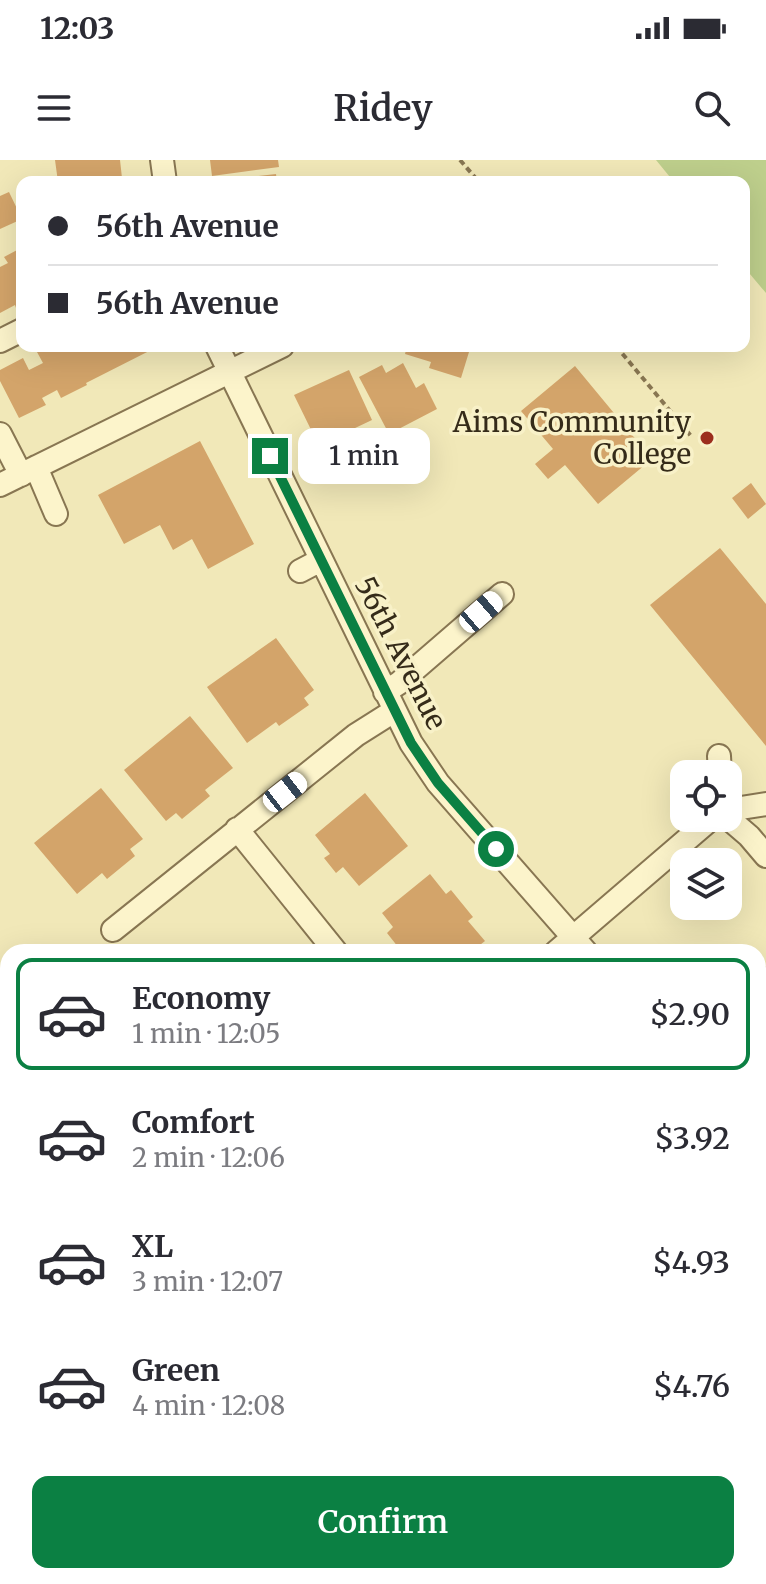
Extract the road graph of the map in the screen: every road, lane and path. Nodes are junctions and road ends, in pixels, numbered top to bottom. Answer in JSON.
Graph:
{"nodes":[{"id":1,"x":460,"y":160,"type":"edge"},
{"id":2,"x":474,"y":176,"type":"edge"},
{"id":3,"x":220,"y":352,"type":"edge"},
{"id":4,"x":270,"y":352,"type":"edge"},
{"id":5,"x":621,"y":352,"type":"edge"},
{"id":6,"x":230,"y":372,"type":"junction"},
{"id":7,"x":0,"y":434,"type":"edge"},
{"id":8,"x":691,"y":436,"type":"dead end"},
{"id":9,"x":29,"y":471,"type":"junction"},
{"id":10,"x":0,"y":485,"type":"edge"},
{"id":11,"x":56,"y":514,"type":"dead end"},
{"id":12,"x":321,"y":560,"type":"junction"},
{"id":13,"x":300,"y":571,"type":"dead end"},
{"id":14,"x":502,"y":594,"type":"dead end"},
{"id":15,"x":390,"y":701,"type":"junction"},
{"id":16,"x":766,"y":804,"type":"edge"},
{"id":17,"x":742,"y":808,"type":"edge"},
{"id":18,"x":237,"y":829,"type":"junction"},
{"id":19,"x":742,"y":830,"type":"edge"},
{"id":20,"x":701,"y":832,"type":"edge"},
{"id":21,"x":689,"y":848,"type":"edge"},
{"id":22,"x":766,"y":856,"type":"edge"},
{"id":23,"x":670,"y":867,"type":"edge"},
{"id":24,"x":113,"y":930,"type":"dead end"},
{"id":25,"x":330,"y":944,"type":"edge"},
{"id":26,"x":580,"y":944,"type":"edge"}],
"edges":[{"from":1,"to":2,"type":"path"},
{"from":3,"to":6,"type":"street","name":"56th Avenue"},
{"from":4,"to":6,"type":"street"},
{"from":5,"to":8,"type":"path"},
{"from":6,"to":9,"type":"street"},
{"from":6,"to":12,"type":"street","name":"56th Avenue"},
{"from":7,"to":9,"type":"street"},
{"from":9,"to":10,"type":"street"},
{"from":9,"to":11,"type":"street"},
{"from":12,"to":13,"type":"street"},
{"from":12,"to":15,"type":"street","name":"56th Avenue"},
{"from":14,"to":15,"type":"street"},
{"from":15,"to":18,"type":"street"},
{"from":15,"to":26,"type":"street","name":"56th Avenue"},
{"from":16,"to":17,"type":"street"},
{"from":18,"to":24,"type":"street"},
{"from":18,"to":25,"type":"street"},
{"from":19,"to":22,"type":"street"},
{"from":20,"to":21,"type":"street"},
{"from":23,"to":26,"type":"street"}]}
